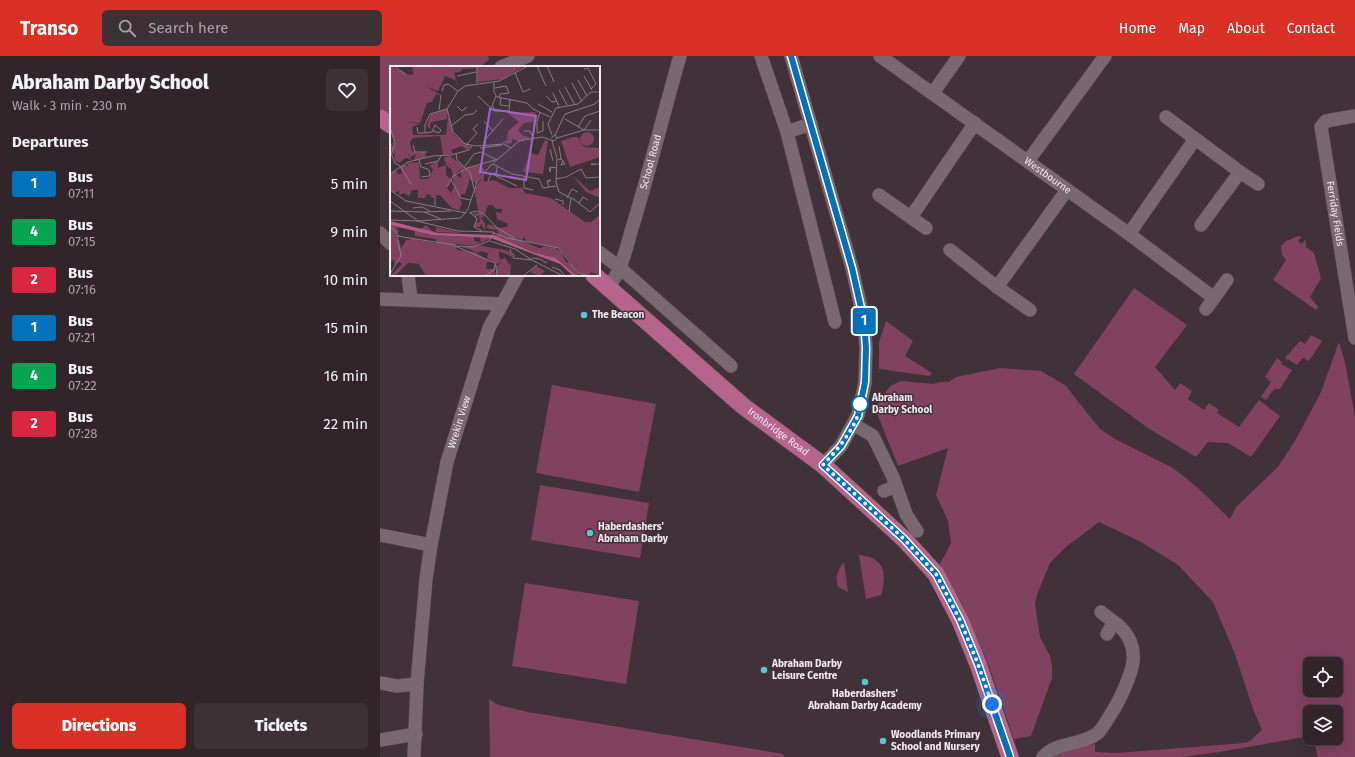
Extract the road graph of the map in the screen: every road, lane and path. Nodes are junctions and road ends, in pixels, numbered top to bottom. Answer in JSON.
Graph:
{"nodes":[{"id":1,"x":495,"y":56,"type":"edge"},
{"id":2,"x":528,"y":56,"type":"edge"},
{"id":3,"x":680,"y":56,"type":"edge"},
{"id":4,"x":761,"y":56,"type":"edge"},
{"id":5,"x":791,"y":56,"type":"edge"},
{"id":6,"x":880,"y":56,"type":"edge"},
{"id":7,"x":958,"y":56,"type":"edge"},
{"id":8,"x":1105,"y":56,"type":"edge"},
{"id":9,"x":500,"y":66,"type":"edge"},
{"id":10,"x":503,"y":66,"type":"edge"},
{"id":11,"x":933,"y":93,"type":"junction"},
{"id":12,"x":1355,"y":116,"type":"edge"},
{"id":13,"x":1166,"y":117,"type":"dead end"},
{"id":14,"x":380,"y":118,"type":"edge"},
{"id":15,"x":390,"y":124,"type":"edge"},
{"id":16,"x":810,"y":124,"type":"junction"},
{"id":17,"x":975,"y":124,"type":"junction"},
{"id":18,"x":787,"y":132,"type":"junction"},
{"id":19,"x":1195,"y":139,"type":"junction"},
{"id":20,"x":1028,"y":161,"type":"junction"},
{"id":21,"x":1240,"y":172,"type":"junction"},
{"id":22,"x":1258,"y":184,"type":"dead end"},
{"id":23,"x":1067,"y":190,"type":"junction"},
{"id":24,"x":879,"y":195,"type":"dead end"},
{"id":25,"x":911,"y":217,"type":"junction"},
{"id":26,"x":1201,"y":225,"type":"dead end"},
{"id":27,"x":926,"y":228,"type":"dead end"},
{"id":28,"x":380,"y":232,"type":"edge"},
{"id":29,"x":1129,"y":234,"type":"junction"},
{"id":30,"x":390,"y":243,"type":"edge"},
{"id":31,"x":950,"y":250,"type":"dead end"},
{"id":32,"x":600,"y":253,"type":"edge"},
{"id":33,"x":619,"y":267,"type":"junction"},
{"id":34,"x":408,"y":276,"type":"edge"},
{"id":35,"x":517,"y":276,"type":"edge"},
{"id":36,"x":595,"y":276,"type":"edge"},
{"id":37,"x":1227,"y":280,"type":"dead end"},
{"id":38,"x":997,"y":286,"type":"junction"},
{"id":39,"x":608,"y":287,"type":"junction"},
{"id":40,"x":1214,"y":298,"type":"junction"},
{"id":41,"x":380,"y":299,"type":"edge"},
{"id":42,"x":411,"y":299,"type":"junction"},
{"id":43,"x":502,"y":304,"type":"junction"},
{"id":44,"x":1206,"y":309,"type":"dead end"},
{"id":45,"x":1030,"y":310,"type":"dead end"},
{"id":46,"x":835,"y":322,"type":"dead end"},
{"id":47,"x":1355,"y":338,"type":"edge"},
{"id":48,"x":731,"y":366,"type":"dead end"},
{"id":49,"x":853,"y":424,"type":"junction"},
{"id":50,"x":823,"y":465,"type":"junction"},
{"id":51,"x":917,"y":531,"type":"dead end"},
{"id":52,"x":380,"y":535,"type":"edge"},
{"id":53,"x":431,"y":546,"type":"junction"},
{"id":54,"x":1102,"y":612,"type":"dead end"},
{"id":55,"x":1114,"y":622,"type":"junction"},
{"id":56,"x":1107,"y":634,"type":"dead end"},
{"id":57,"x":380,"y":683,"type":"edge"},
{"id":58,"x":417,"y":684,"type":"junction"},
{"id":59,"x":416,"y":734,"type":"junction"},
{"id":60,"x":380,"y":740,"type":"edge"},
{"id":61,"x":414,"y":757,"type":"edge"},
{"id":62,"x":1010,"y":757,"type":"edge"},
{"id":63,"x":1043,"y":757,"type":"edge"}],
"edges":[{"from":1,"to":9,"type":"street"},
{"from":2,"to":10,"type":"street"},
{"from":3,"to":33,"type":"street","name":"School Road"},
{"from":4,"to":18,"type":"street"},
{"from":5,"to":16,"type":"street"},
{"from":6,"to":11,"type":"street","name":"Westbourne"},
{"from":7,"to":11,"type":"street"},
{"from":8,"to":20,"type":"street"},
{"from":11,"to":17,"type":"street","name":"Westbourne"},
{"from":12,"to":47,"type":"street","name":"Ferriday Fields"},
{"from":13,"to":19,"type":"street"},
{"from":14,"to":15,"type":"main road"},
{"from":16,"to":18,"type":"street"},
{"from":16,"to":49,"type":"street"},
{"from":17,"to":20,"type":"street","name":"Westbourne"},
{"from":17,"to":25,"type":"street"},
{"from":18,"to":46,"type":"street"},
{"from":19,"to":21,"type":"street"},
{"from":19,"to":29,"type":"street"},
{"from":20,"to":23,"type":"street","name":"Westbourne"},
{"from":21,"to":22,"type":"street"},
{"from":21,"to":26,"type":"street"},
{"from":23,"to":29,"type":"street","name":"Westbourne"},
{"from":23,"to":38,"type":"street"},
{"from":24,"to":25,"type":"street"},
{"from":25,"to":27,"type":"street"},
{"from":28,"to":30,"type":"street"},
{"from":29,"to":40,"type":"street","name":"Westbourne"},
{"from":31,"to":38,"type":"street"},
{"from":32,"to":33,"type":"street"},
{"from":33,"to":39,"type":"street","name":"School Road"},
{"from":33,"to":48,"type":"street"},
{"from":34,"to":42,"type":"street"},
{"from":35,"to":43,"type":"street","name":"Wrekin View"},
{"from":36,"to":39,"type":"main road","name":"Ironbridge Road"},
{"from":37,"to":40,"type":"street"},
{"from":38,"to":45,"type":"street"},
{"from":39,"to":50,"type":"main road","name":"Ironbridge Road"},
{"from":40,"to":44,"type":"street"},
{"from":41,"to":42,"type":"street"},
{"from":42,"to":43,"type":"street"},
{"from":43,"to":53,"type":"street","name":"Wrekin View"},
{"from":49,"to":50,"type":"street"},
{"from":49,"to":51,"type":"street"},
{"from":50,"to":62,"type":"main road","name":"Ironbridge Road"},
{"from":52,"to":53,"type":"street"},
{"from":53,"to":58,"type":"street","name":"Wrekin View"},
{"from":54,"to":55,"type":"street"},
{"from":55,"to":56,"type":"street"},
{"from":55,"to":63,"type":"street"},
{"from":57,"to":58,"type":"street"},
{"from":58,"to":59,"type":"street","name":"Wrekin View"},
{"from":59,"to":60,"type":"street"},
{"from":59,"to":61,"type":"street","name":"Wrekin View"}]}
